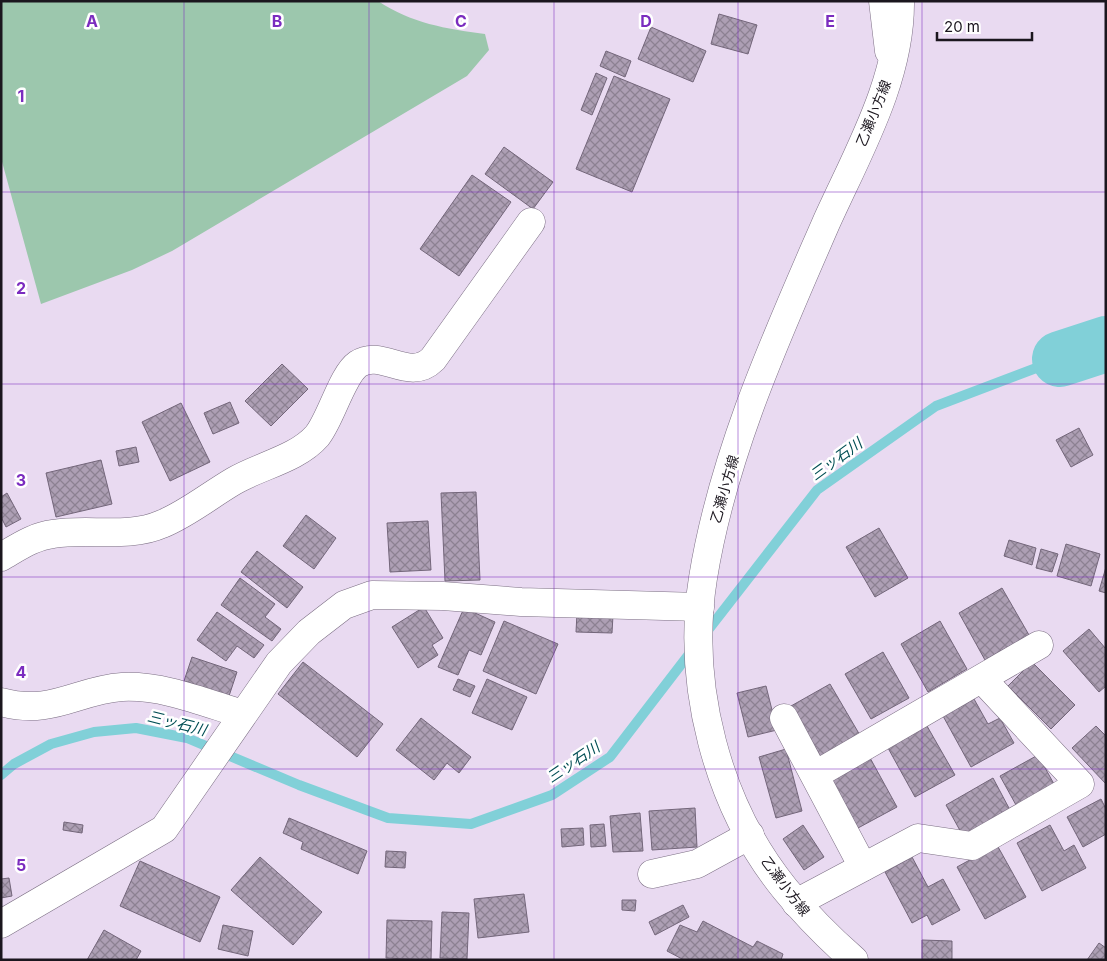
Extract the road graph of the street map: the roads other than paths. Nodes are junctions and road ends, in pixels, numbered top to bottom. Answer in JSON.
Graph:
{"nodes":[{"id":1,"x":883,"y":1,"type":"edge"},
{"id":2,"x":900,"y":1,"type":"edge"},
{"id":3,"x":878,"y":106,"type":"junction"},
{"id":4,"x":531,"y":222,"type":"dead end"},
{"id":5,"x":1,"y":557,"type":"edge"},
{"id":6,"x":700,"y":607,"type":"junction"},
{"id":7,"x":1039,"y":645,"type":"dead end"},
{"id":8,"x":982,"y":679,"type":"junction"},
{"id":9,"x":1,"y":702,"type":"edge"},
{"id":10,"x":239,"y":718,"type":"junction"},
{"id":11,"x":784,"y":718,"type":"dead end"},
{"id":12,"x":815,"y":775,"type":"junction"},
{"id":13,"x":750,"y":835,"type":"junction"},
{"id":14,"x":863,"y":867,"type":"junction"},
{"id":15,"x":652,"y":874,"type":"dead end"},
{"id":16,"x":796,"y":903,"type":"junction"},
{"id":17,"x":1,"y":924,"type":"edge"},
{"id":18,"x":854,"y":960,"type":"edge"}],
"edges":[{"from":1,"to":3,"type":"street"},
{"from":2,"to":3,"type":"street","name":"乙瀬小方線"},
{"from":3,"to":6,"type":"street","name":"乙瀬小方線"},
{"from":4,"to":5,"type":"street"},
{"from":6,"to":10,"type":"street"},
{"from":6,"to":13,"type":"street","name":"乙瀬小方線"},
{"from":7,"to":8,"type":"street"},
{"from":8,"to":12,"type":"street"},
{"from":8,"to":14,"type":"street"},
{"from":9,"to":10,"type":"street"},
{"from":10,"to":17,"type":"street"},
{"from":11,"to":12,"type":"street"},
{"from":12,"to":14,"type":"street"},
{"from":13,"to":15,"type":"street"},
{"from":13,"to":16,"type":"street","name":"乙瀬小方線"},
{"from":14,"to":16,"type":"street"},
{"from":16,"to":18,"type":"street","name":"乙瀬小方線"}]}
